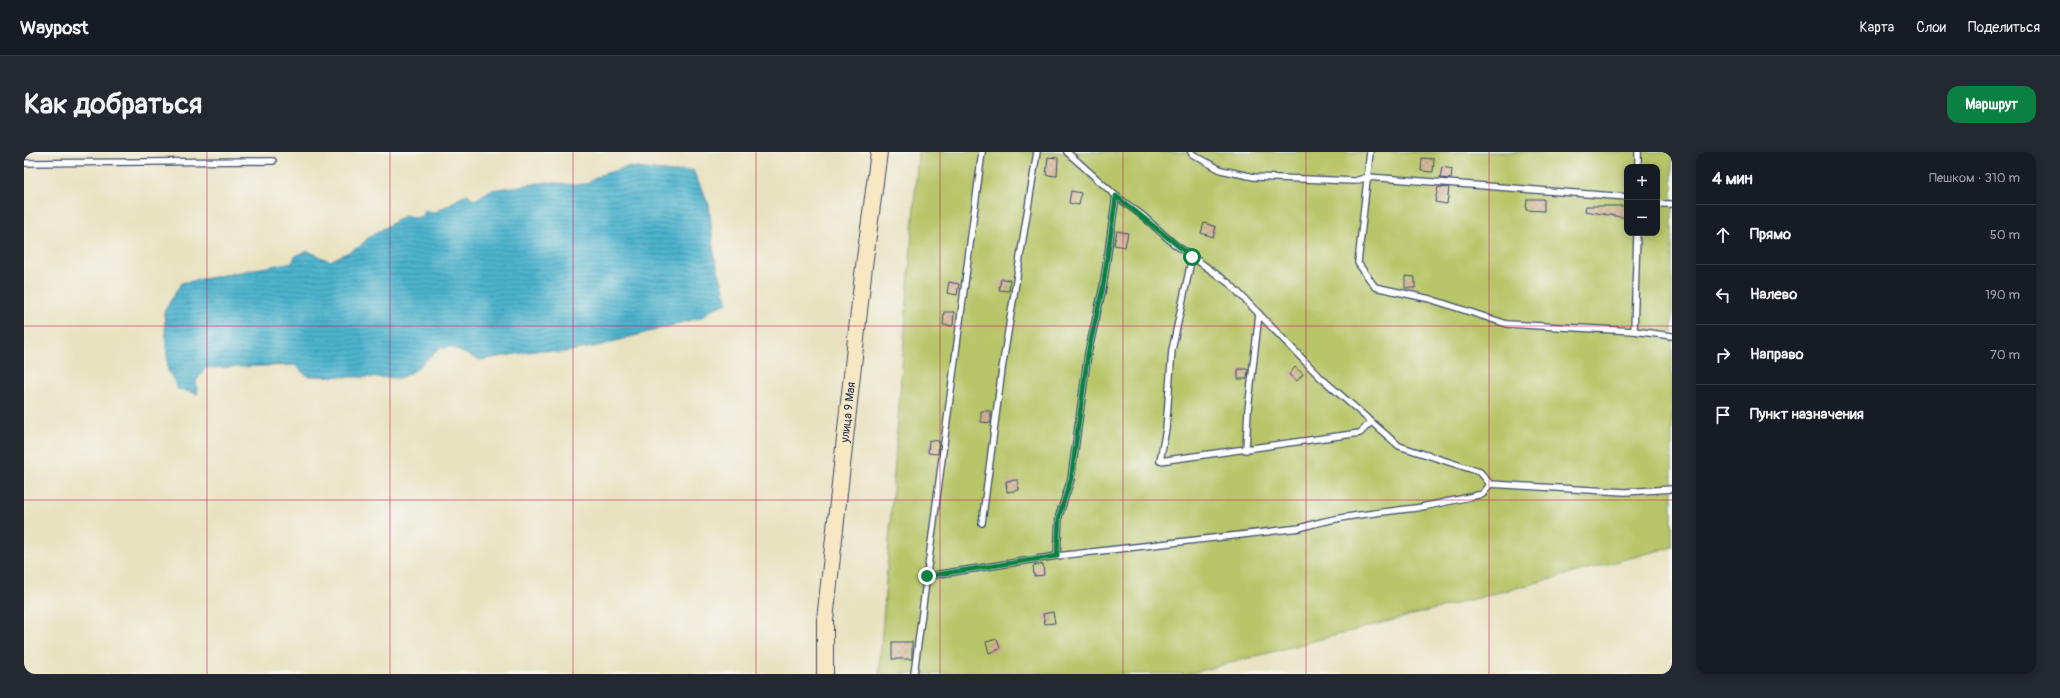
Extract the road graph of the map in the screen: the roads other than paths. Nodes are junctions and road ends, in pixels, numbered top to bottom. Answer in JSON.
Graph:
{"nodes":[{"id":1,"x":879,"y":152,"type":"edge"},
{"id":2,"x":982,"y":152,"type":"edge"},
{"id":3,"x":1037,"y":152,"type":"edge"},
{"id":4,"x":1067,"y":152,"type":"edge"},
{"id":5,"x":1191,"y":152,"type":"edge"},
{"id":6,"x":1370,"y":152,"type":"edge"},
{"id":7,"x":1638,"y":152,"type":"edge"},
{"id":8,"x":273,"y":161,"type":"dead end"},
{"id":9,"x":24,"y":164,"type":"edge"},
{"id":10,"x":1638,"y":164,"type":"edge"},
{"id":11,"x":1368,"y":177,"type":"junction"},
{"id":12,"x":1116,"y":196,"type":"junction"},
{"id":13,"x":1624,"y":197,"type":"edge"},
{"id":14,"x":1660,"y":204,"type":"edge"},
{"id":15,"x":1672,"y":204,"type":"edge"},
{"id":16,"x":1637,"y":236,"type":"edge"},
{"id":17,"x":1192,"y":257,"type":"junction"},
{"id":18,"x":1259,"y":314,"type":"junction"},
{"id":19,"x":1634,"y":331,"type":"junction"},
{"id":20,"x":1672,"y":336,"type":"edge"},
{"id":21,"x":1371,"y":422,"type":"junction"},
{"id":22,"x":1246,"y":450,"type":"junction"},
{"id":23,"x":1490,"y":484,"type":"junction"},
{"id":24,"x":1672,"y":489,"type":"edge"},
{"id":25,"x":982,"y":522,"type":"dead end"},
{"id":26,"x":1057,"y":556,"type":"junction"},
{"id":27,"x":927,"y":576,"type":"junction"},
{"id":28,"x":825,"y":674,"type":"edge"},
{"id":29,"x":914,"y":674,"type":"edge"}],
"edges":[{"from":1,"to":28,"type":"main road","name":"улица 9 Мая"},
{"from":2,"to":27,"type":"lane"},
{"from":3,"to":25,"type":"lane"},
{"from":4,"to":12,"type":"lane"},
{"from":5,"to":11,"type":"lane"},
{"from":6,"to":11,"type":"lane"},
{"from":7,"to":10,"type":"lane"},
{"from":8,"to":9,"type":"lane"},
{"from":11,"to":13,"type":"lane"},
{"from":11,"to":19,"type":"lane"},
{"from":12,"to":17,"type":"lane"},
{"from":12,"to":26,"type":"lane"},
{"from":14,"to":15,"type":"lane"},
{"from":16,"to":19,"type":"lane"},
{"from":17,"to":18,"type":"lane"},
{"from":17,"to":22,"type":"lane"},
{"from":18,"to":21,"type":"lane"},
{"from":18,"to":22,"type":"lane"},
{"from":19,"to":20,"type":"lane"},
{"from":21,"to":22,"type":"lane"},
{"from":21,"to":23,"type":"lane"},
{"from":23,"to":24,"type":"lane"},
{"from":23,"to":26,"type":"lane"},
{"from":26,"to":27,"type":"lane"},
{"from":27,"to":29,"type":"lane"}]}
